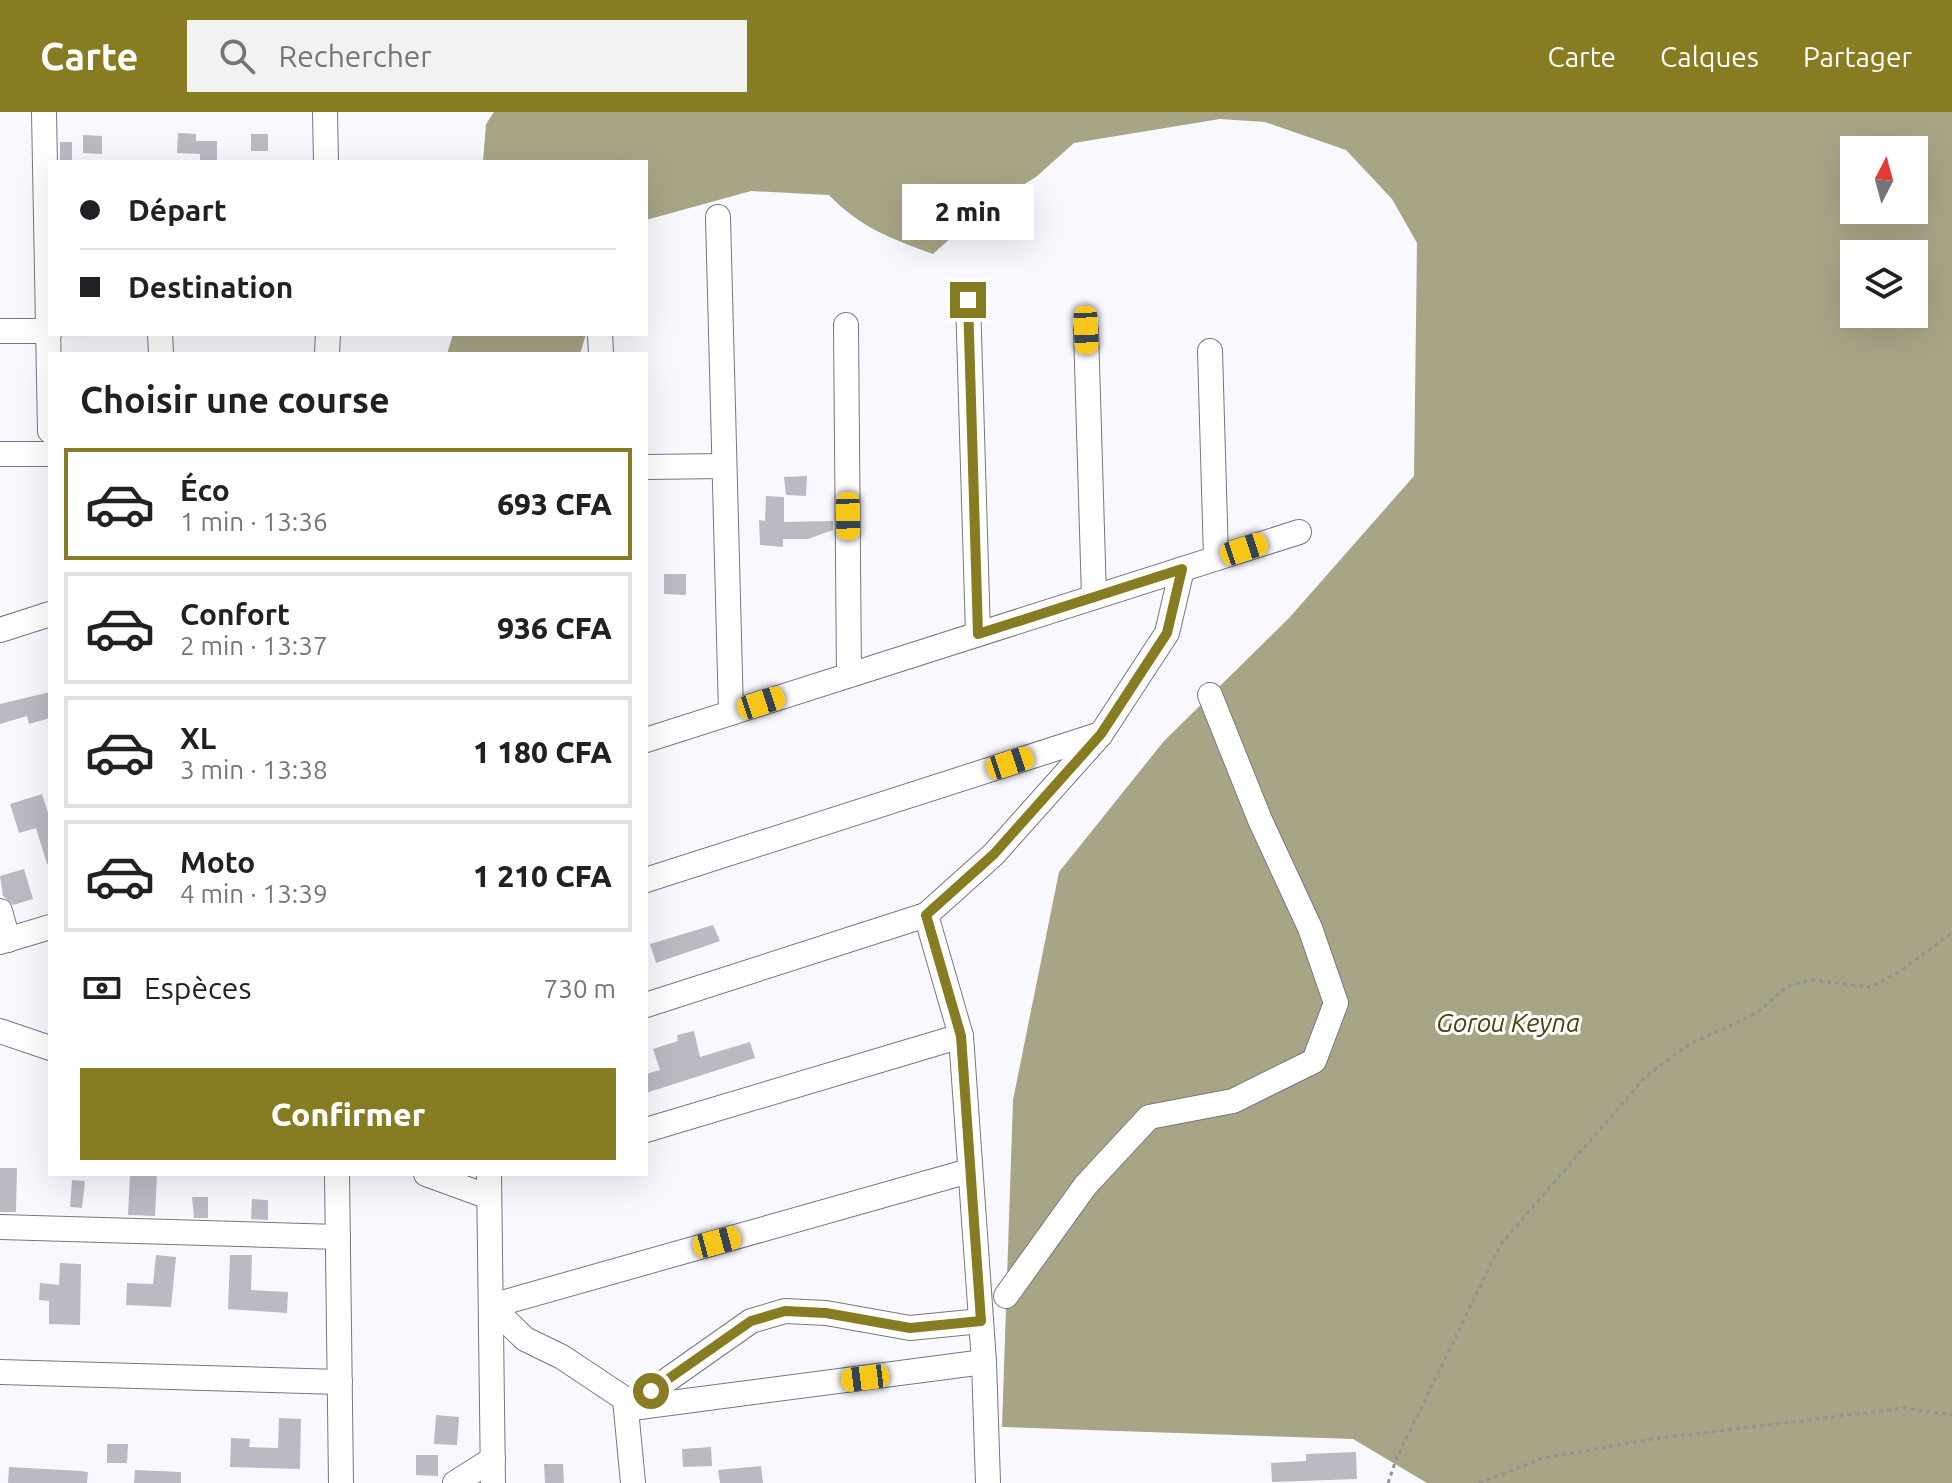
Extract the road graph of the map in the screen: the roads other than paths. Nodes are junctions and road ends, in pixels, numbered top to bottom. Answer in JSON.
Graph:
{"nodes":[{"id":1,"x":44,"y":112,"type":"edge"},
{"id":2,"x":325,"y":112,"type":"edge"},
{"id":3,"x":326,"y":160,"type":"edge"},
{"id":4,"x":48,"y":213,"type":"edge"},
{"id":5,"x":718,"y":217,"type":"dead end"},
{"id":6,"x":968,"y":300,"type":"dead end"},
{"id":7,"x":846,"y":325,"type":"dead end"},
{"id":8,"x":1086,"y":330,"type":"dead end"},
{"id":9,"x":0,"y":331,"type":"edge"},
{"id":10,"x":48,"y":331,"type":"edge"},
{"id":11,"x":1210,"y":351,"type":"dead end"},
{"id":12,"x":0,"y":454,"type":"edge"},
{"id":13,"x":48,"y":454,"type":"edge"},
{"id":14,"x":724,"y":466,"type":"junction"},
{"id":15,"x":648,"y":467,"type":"edge"},
{"id":16,"x":1299,"y":532,"type":"dead end"},
{"id":17,"x":1216,"y":558,"type":"junction"},
{"id":18,"x":1182,"y":569,"type":"junction"},
{"id":19,"x":1094,"y":597,"type":"junction"},
{"id":20,"x":48,"y":615,"type":"edge"},
{"id":21,"x":0,"y":630,"type":"edge"},
{"id":22,"x":978,"y":634,"type":"junction"},
{"id":23,"x":849,"y":675,"type":"junction"},
{"id":24,"x":1210,"y":695,"type":"dead end"},
{"id":25,"x":731,"y":713,"type":"junction"},
{"id":26,"x":1101,"y":734,"type":"junction"},
{"id":27,"x":648,"y":739,"type":"edge"},
{"id":28,"x":648,"y":879,"type":"edge"},
{"id":29,"x":0,"y":911,"type":"edge"},
{"id":30,"x":926,"y":915,"type":"junction"},
{"id":31,"x":48,"y":928,"type":"edge"},
{"id":32,"x":4,"y":941,"type":"edge"},
{"id":33,"x":648,"y":1004,"type":"edge"},
{"id":34,"x":0,"y":1031,"type":"edge"},
{"id":35,"x":961,"y":1036,"type":"junction"},
{"id":36,"x":48,"y":1047,"type":"edge"},
{"id":37,"x":648,"y":1129,"type":"edge"},
{"id":38,"x":969,"y":1171,"type":"junction"},
{"id":39,"x":337,"y":1176,"type":"edge"},
{"id":40,"x":448,"y":1176,"type":"edge"},
{"id":41,"x":491,"y":1180,"type":"edge"},
{"id":42,"x":0,"y":1227,"type":"edge"},
{"id":43,"x":338,"y":1237,"type":"junction"},
{"id":44,"x":1006,"y":1296,"type":"dead end"},
{"id":45,"x":491,"y":1306,"type":"junction"},
{"id":46,"x":981,"y":1321,"type":"junction"},
{"id":47,"x":984,"y":1362,"type":"junction"},
{"id":48,"x":0,"y":1372,"type":"edge"},
{"id":49,"x":340,"y":1382,"type":"junction"},
{"id":50,"x":626,"y":1409,"type":"junction"},
{"id":51,"x":493,"y":1471,"type":"edge"},
{"id":52,"x":341,"y":1483,"type":"edge"},
{"id":53,"x":455,"y":1483,"type":"edge"},
{"id":54,"x":633,"y":1483,"type":"edge"},
{"id":55,"x":988,"y":1483,"type":"edge"}],
"edges":[{"from":1,"to":4,"type":"street"},
{"from":2,"to":3,"type":"street"},
{"from":5,"to":14,"type":"street"},
{"from":6,"to":22,"type":"street"},
{"from":7,"to":23,"type":"street"},
{"from":8,"to":19,"type":"street"},
{"from":9,"to":10,"type":"street"},
{"from":11,"to":17,"type":"street"},
{"from":12,"to":13,"type":"street"},
{"from":14,"to":15,"type":"street"},
{"from":14,"to":25,"type":"street"},
{"from":16,"to":17,"type":"street"},
{"from":17,"to":18,"type":"street"},
{"from":18,"to":19,"type":"street"},
{"from":18,"to":26,"type":"street"},
{"from":19,"to":22,"type":"street"},
{"from":20,"to":21,"type":"street"},
{"from":22,"to":23,"type":"street"},
{"from":23,"to":25,"type":"street"},
{"from":24,"to":44,"type":"street"},
{"from":25,"to":27,"type":"street"},
{"from":26,"to":28,"type":"street"},
{"from":26,"to":30,"type":"street"},
{"from":29,"to":32,"type":"street"},
{"from":30,"to":33,"type":"street"},
{"from":30,"to":35,"type":"street"},
{"from":31,"to":32,"type":"street"},
{"from":34,"to":36,"type":"street"},
{"from":35,"to":37,"type":"street"},
{"from":35,"to":38,"type":"street"},
{"from":38,"to":45,"type":"street"},
{"from":38,"to":46,"type":"street"},
{"from":39,"to":43,"type":"street"},
{"from":40,"to":41,"type":"street"},
{"from":41,"to":45,"type":"street"},
{"from":42,"to":43,"type":"street"},
{"from":43,"to":49,"type":"street"},
{"from":45,"to":50,"type":"street"},
{"from":45,"to":51,"type":"street"},
{"from":46,"to":47,"type":"street"},
{"from":46,"to":50,"type":"street"},
{"from":47,"to":50,"type":"street"},
{"from":47,"to":55,"type":"street"},
{"from":48,"to":49,"type":"street"},
{"from":49,"to":52,"type":"street"},
{"from":50,"to":54,"type":"street"},
{"from":51,"to":53,"type":"street"}]}
